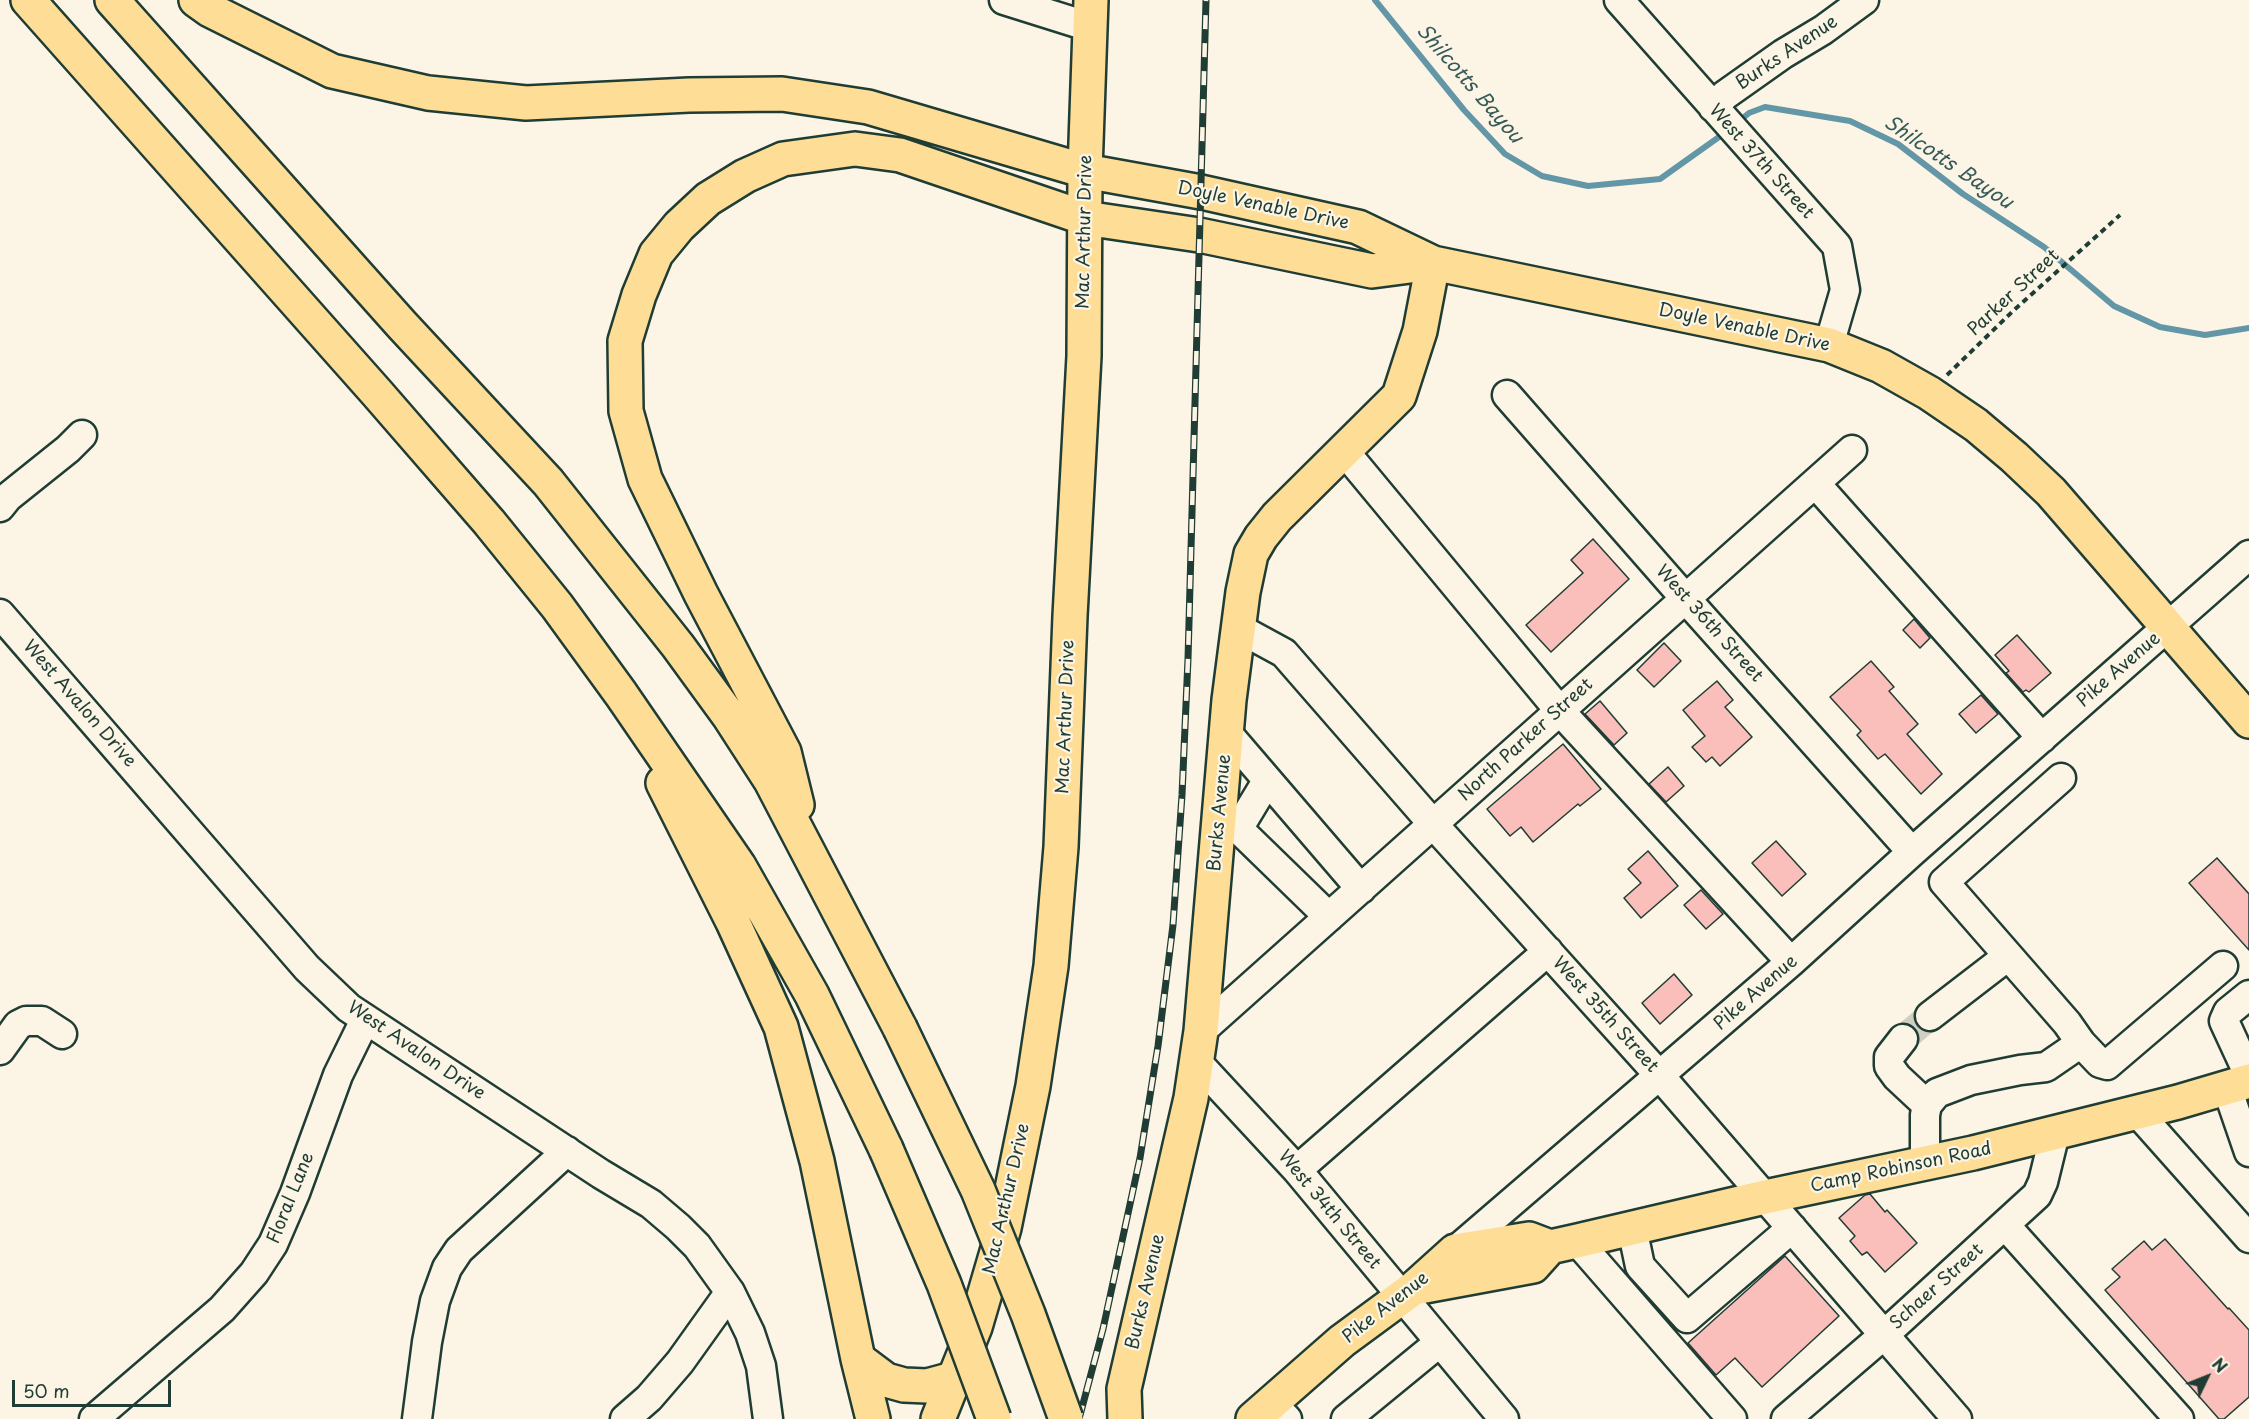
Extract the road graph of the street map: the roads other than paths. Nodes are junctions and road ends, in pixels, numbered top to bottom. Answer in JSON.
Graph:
{"nodes":[{"id":1,"x":28,"y":0,"type":"edge"},
{"id":2,"x":112,"y":0,"type":"edge"},
{"id":3,"x":196,"y":0,"type":"edge"},
{"id":4,"x":1004,"y":0,"type":"edge"},
{"id":5,"x":1619,"y":0,"type":"edge"},
{"id":6,"x":1864,"y":0,"type":"edge"},
{"id":7,"x":1091,"y":13,"type":"edge"},
{"id":8,"x":1715,"y":110,"type":"junction"},
{"id":9,"x":1085,"y":171,"type":"junction"},
{"id":10,"x":1085,"y":218,"type":"junction"},
{"id":11,"x":1433,"y":263,"type":"junction"},
{"id":12,"x":1829,"y":345,"type":"junction"},
{"id":13,"x":1508,"y":395,"type":"dead end"},
{"id":14,"x":82,"y":435,"type":"dead end"},
{"id":15,"x":1852,"y":450,"type":"dead end"},
{"id":16,"x":1345,"y":452,"type":"junction"},
{"id":17,"x":1815,"y":483,"type":"junction"},
{"id":18,"x":0,"y":507,"type":"edge"},
{"id":19,"x":2249,"y":555,"type":"edge"},
{"id":20,"x":1685,"y":598,"type":"junction"},
{"id":21,"x":0,"y":614,"type":"edge"},
{"id":22,"x":2168,"y":627,"type":"junction"},
{"id":23,"x":1239,"y":628,"type":"junction"},
{"id":24,"x":621,"y":694,"type":"junction"},
{"id":25,"x":1559,"y":710,"type":"junction"},
{"id":26,"x":2249,"y":721,"type":"edge"},
{"id":27,"x":1228,"y":734,"type":"junction"},
{"id":28,"x":2042,"y":738,"type":"junction"},
{"id":29,"x":2004,"y":770,"type":"junction"},
{"id":30,"x":2061,"y":778,"type":"dead end"},
{"id":31,"x":1268,"y":781,"type":"junction"},
{"id":32,"x":2033,"y":802,"type":"junction"},
{"id":33,"x":1229,"y":820,"type":"junction"},
{"id":34,"x":1434,"y":824,"type":"junction"},
{"id":35,"x":807,"y":847,"type":"junction"},
{"id":36,"x":1912,"y":852,"type":"junction"},
{"id":37,"x":1361,"y":889,"type":"junction"},
{"id":38,"x":1329,"y":917,"type":"junction"},
{"id":39,"x":1548,"y":951,"type":"junction"},
{"id":40,"x":2008,"y":956,"type":"junction"},
{"id":41,"x":1791,"y":962,"type":"junction"},
{"id":42,"x":2242,"y":1004,"type":"edge"},
{"id":43,"x":1930,"y":1016,"type":"tunnel mouth"},
{"id":44,"x":365,"y":1020,"type":"junction"},
{"id":45,"x":62,"y":1034,"type":"dead end"},
{"id":46,"x":1903,"y":1039,"type":"tunnel mouth"},
{"id":47,"x":2081,"y":1044,"type":"junction"},
{"id":48,"x":1198,"y":1046,"type":"junction"},
{"id":49,"x":0,"y":1050,"type":"edge"},
{"id":50,"x":1660,"y":1076,"type":"junction"},
{"id":51,"x":2242,"y":1081,"type":"edge"},
{"id":52,"x":1927,"y":1105,"type":"junction"},
{"id":53,"x":2137,"y":1112,"type":"junction"},
{"id":54,"x":2055,"y":1133,"type":"junction"},
{"id":55,"x":2248,"y":1149,"type":"edge"},
{"id":56,"x":567,"y":1151,"type":"junction"},
{"id":57,"x":1925,"y":1163,"type":"junction"},
{"id":58,"x":1297,"y":1170,"type":"junction"},
{"id":59,"x":1765,"y":1197,"type":"junction"},
{"id":60,"x":2005,"y":1225,"type":"junction"},
{"id":61,"x":1632,"y":1228,"type":"junction"},
{"id":62,"x":1792,"y":1228,"type":"junction"},
{"id":63,"x":2249,"y":1238,"type":"edge"},
{"id":64,"x":1564,"y":1244,"type":"junction"},
{"id":65,"x":1455,"y":1251,"type":"junction"},
{"id":66,"x":730,"y":1292,"type":"junction"},
{"id":67,"x":1408,"y":1293,"type":"junction"},
{"id":68,"x":1885,"y":1334,"type":"junction"},
{"id":69,"x":1440,"y":1342,"type":"junction"},
{"id":70,"x":858,"y":1359,"type":"junction"},
{"id":71,"x":953,"y":1378,"type":"junction"},
{"id":72,"x":1122,"y":1409,"type":"edge"},
{"id":73,"x":1271,"y":1414,"type":"edge"},
{"id":74,"x":94,"y":1419,"type":"edge"},
{"id":75,"x":417,"y":1419,"type":"edge"},
{"id":76,"x":625,"y":1419,"type":"edge"},
{"id":77,"x":768,"y":1419,"type":"edge"},
{"id":78,"x":873,"y":1419,"type":"edge"},
{"id":79,"x":938,"y":1419,"type":"edge"},
{"id":80,"x":994,"y":1419,"type":"edge"},
{"id":81,"x":1066,"y":1419,"type":"edge"},
{"id":82,"x":1346,"y":1419,"type":"edge"},
{"id":83,"x":1504,"y":1419,"type":"edge"},
{"id":84,"x":1732,"y":1419,"type":"edge"},
{"id":85,"x":1786,"y":1419,"type":"edge"},
{"id":86,"x":1957,"y":1419,"type":"edge"},
{"id":87,"x":2179,"y":1419,"type":"edge"}],
"edges":[{"from":1,"to":24,"type":"main road"},
{"from":2,"to":35,"type":"main road"},
{"from":3,"to":9,"type":"main road","name":"Doyle Venable Drive"},
{"from":4,"to":7,"type":"street"},
{"from":5,"to":8,"type":"street","name":"West 37th Street"},
{"from":6,"to":8,"type":"street","name":"Burks Avenue"},
{"from":7,"to":9,"type":"main road","name":"Mac Arthur Drive"},
{"from":8,"to":12,"type":"street","name":"West 37th Street"},
{"from":9,"to":10,"type":"main road","name":"Mac Arthur Drive"},
{"from":9,"to":11,"type":"main road","name":"Doyle Venable Drive"},
{"from":10,"to":11,"type":"main road","name":"Doyle Venable Drive"},
{"from":10,"to":35,"type":"main road","name":"Doyle Venable Drive"},
{"from":10,"to":71,"type":"main road","name":"Mac Arthur Drive"},
{"from":11,"to":12,"type":"main road","name":"Doyle Venable Drive"},
{"from":11,"to":16,"type":"main road","name":"Burks Avenue"},
{"from":12,"to":22,"type":"main road","name":"Doyle Venable Drive"},
{"from":13,"to":20,"type":"street","name":"West 36th Street"},
{"from":14,"to":18,"type":"street"},
{"from":15,"to":17,"type":"street","name":"North Parker Street"},
{"from":16,"to":23,"type":"main road","name":"Burks Avenue"},
{"from":16,"to":25,"type":"street"},
{"from":17,"to":20,"type":"street","name":"North Parker Street"},
{"from":17,"to":28,"type":"street"},
{"from":19,"to":22,"type":"street","name":"Pike Avenue"},
{"from":20,"to":25,"type":"street","name":"North Parker Street"},
{"from":20,"to":36,"type":"street","name":"West 36th Street"},
{"from":21,"to":44,"type":"street","name":"West Avalon Drive"},
{"from":22,"to":26,"type":"main road"},
{"from":22,"to":28,"type":"street","name":"Pike Avenue"},
{"from":23,"to":27,"type":"main road","name":"Burks Avenue"},
{"from":23,"to":34,"type":"street","name":"West 35th Street"},
{"from":24,"to":70,"type":"main road"},
{"from":24,"to":80,"type":"main road","bridge":true},
{"from":25,"to":34,"type":"street","name":"North Parker Street"},
{"from":25,"to":41,"type":"street"},
{"from":27,"to":31,"type":"street"},
{"from":27,"to":33,"type":"main road","name":"Burks Avenue"},
{"from":28,"to":29,"type":"street","name":"Pike Avenue"},
{"from":29,"to":32,"type":"street"},
{"from":29,"to":36,"type":"street","name":"Pike Avenue"},
{"from":30,"to":32,"type":"street"},
{"from":31,"to":33,"type":"street"},
{"from":31,"to":37,"type":"street"},
{"from":32,"to":40,"type":"street"},
{"from":33,"to":38,"type":"street"},
{"from":33,"to":48,"type":"main road","name":"Burks Avenue"},
{"from":34,"to":37,"type":"street","name":"North Parker Street"},
{"from":34,"to":39,"type":"street","name":"West 35th Street"},
{"from":35,"to":81,"type":"main road","bridge":true},
{"from":36,"to":41,"type":"street","name":"Pike Avenue"},
{"from":37,"to":38,"type":"street","name":"North Parker Street"},
{"from":38,"to":48,"type":"street","name":"North Parker Street"},
{"from":39,"to":50,"type":"street","name":"West 35th Street"},
{"from":39,"to":58,"type":"street"},
{"from":40,"to":43,"type":"street"},
{"from":40,"to":47,"type":"street"},
{"from":41,"to":50,"type":"street","name":"Pike Avenue"},
{"from":42,"to":47,"type":"street"},
{"from":42,"to":51,"type":"street"},
{"from":44,"to":56,"type":"street","name":"West Avalon Drive"},
{"from":44,"to":74,"type":"street","name":"Floral Lane"},
{"from":45,"to":49,"type":"street"},
{"from":46,"to":52,"type":"street"},
{"from":47,"to":52,"type":"street"},
{"from":48,"to":58,"type":"street","name":"West 34th Street"},
{"from":48,"to":72,"type":"main road","name":"Burks Avenue"},
{"from":50,"to":59,"type":"street","name":"West 35th Street"},
{"from":50,"to":65,"type":"street","name":"Pike Avenue"},
{"from":51,"to":53,"type":"main road","name":"Camp Robinson Road"},
{"from":51,"to":55,"type":"street"},
{"from":52,"to":57,"type":"street"},
{"from":53,"to":54,"type":"main road","name":"Camp Robinson Road"},
{"from":53,"to":63,"type":"street"},
{"from":54,"to":57,"type":"main road","name":"Camp Robinson Road"},
{"from":54,"to":60,"type":"street","name":"Schaer Street"},
{"from":56,"to":66,"type":"street","name":"West Avalon Drive"},
{"from":56,"to":75,"type":"street"},
{"from":57,"to":59,"type":"main road","name":"Camp Robinson Road"},
{"from":58,"to":67,"type":"street","name":"West 34th Street"},
{"from":59,"to":61,"type":"main road","name":"Camp Robinson Road"},
{"from":59,"to":62,"type":"street","name":"West 35th Street"},
{"from":60,"to":68,"type":"street","name":"Schaer Street"},
{"from":60,"to":87,"type":"street"},
{"from":61,"to":62,"type":"street"},
{"from":61,"to":64,"type":"main road","name":"Camp Robinson Road"},
{"from":62,"to":68,"type":"street","name":"West 35th Street"},
{"from":64,"to":65,"type":"main road","name":"Camp Robinson Road"},
{"from":64,"to":67,"type":"main road"},
{"from":64,"to":84,"type":"street"},
{"from":65,"to":67,"type":"main road","name":"Pike Avenue"},
{"from":66,"to":76,"type":"street"},
{"from":66,"to":77,"type":"street","name":"West Avalon Drive"},
{"from":67,"to":69,"type":"street","name":"West 34th Street"},
{"from":67,"to":73,"type":"main road","name":"Pike Avenue"},
{"from":68,"to":85,"type":"street","name":"Schaer Street"},
{"from":68,"to":86,"type":"street","name":"West 35th Street"},
{"from":69,"to":82,"type":"street"},
{"from":69,"to":83,"type":"street","name":"West 34th Street"},
{"from":70,"to":71,"type":"main road"},
{"from":70,"to":78,"type":"main road"},
{"from":71,"to":79,"type":"main road","name":"Mac Arthur Drive"}]}
